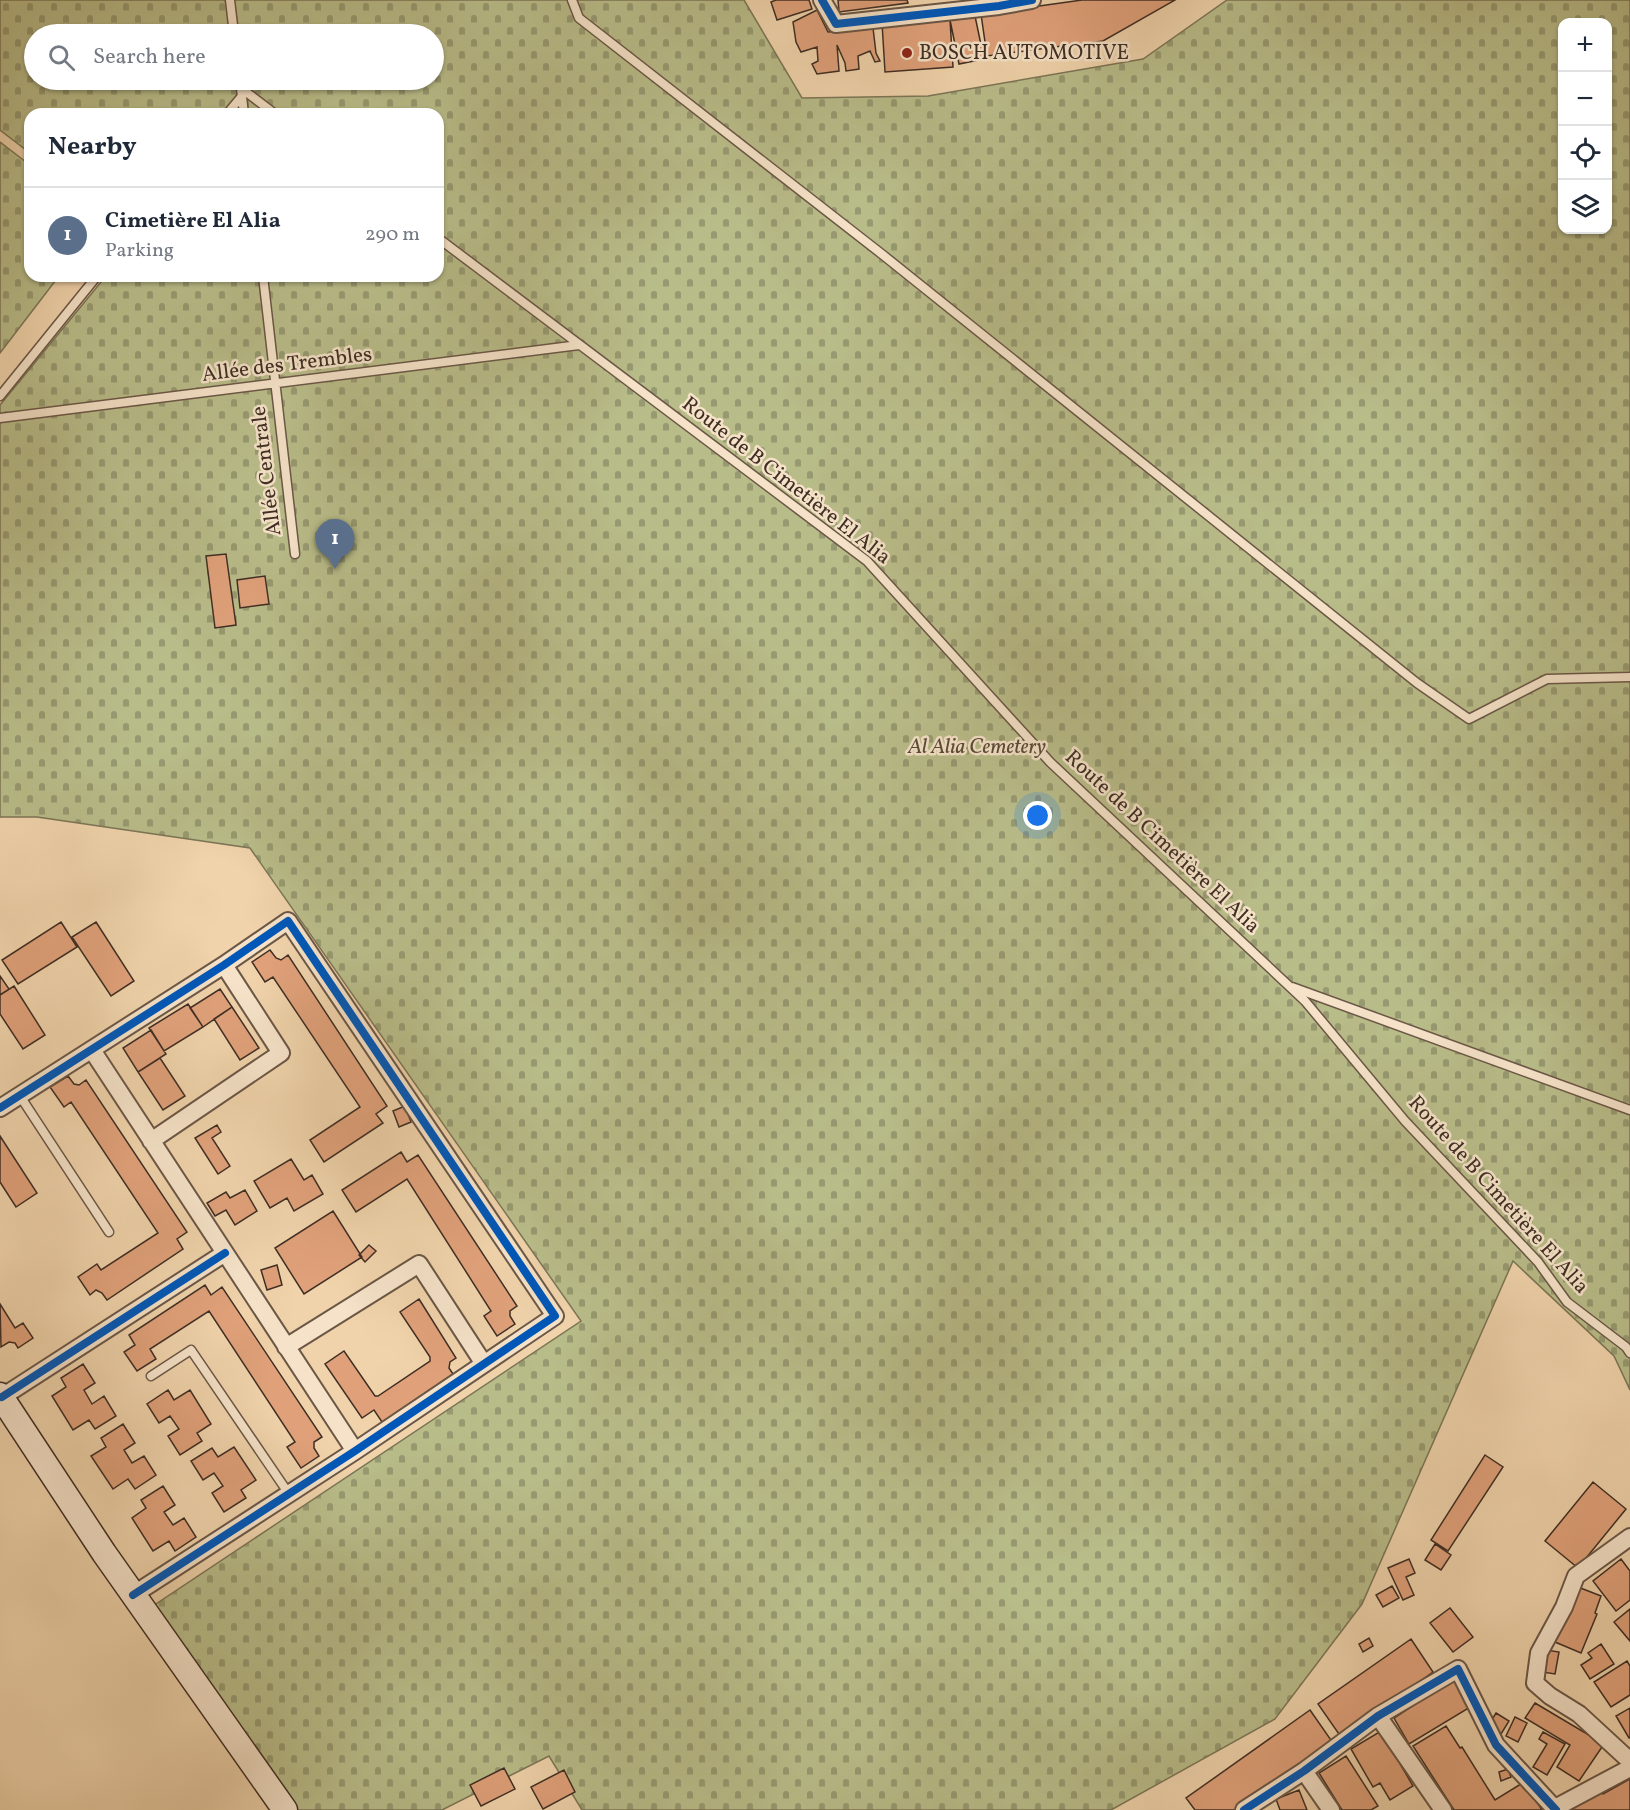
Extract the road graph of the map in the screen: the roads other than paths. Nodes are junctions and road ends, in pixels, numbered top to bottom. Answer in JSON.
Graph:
{"nodes":[{"id":1,"x":230,"y":0,"type":"edge"},
{"id":2,"x":572,"y":0,"type":"edge"},
{"id":3,"x":822,"y":0,"type":"edge"},
{"id":4,"x":1032,"y":0,"type":"edge"},
{"id":5,"x":999,"y":3,"type":"edge"},
{"id":6,"x":233,"y":24,"type":"edge"},
{"id":7,"x":240,"y":90,"type":"edge"},
{"id":8,"x":241,"y":90,"type":"edge"},
{"id":9,"x":244,"y":90,"type":"edge"},
{"id":10,"x":230,"y":108,"type":"edge"},
{"id":11,"x":243,"y":108,"type":"edge"},
{"id":12,"x":267,"y":108,"type":"edge"},
{"id":13,"x":444,"y":243,"type":"edge"},
{"id":14,"x":92,"y":282,"type":"edge"},
{"id":15,"x":264,"y":282,"type":"edge"},
{"id":16,"x":579,"y":345,"type":"junction"},
{"id":17,"x":275,"y":385,"type":"junction"},
{"id":18,"x":0,"y":396,"type":"edge"},
{"id":19,"x":0,"y":418,"type":"edge"},
{"id":20,"x":295,"y":554,"type":"dead end"},
{"id":21,"x":1630,"y":677,"type":"edge"},
{"id":22,"x":224,"y":964,"type":"junction"},
{"id":23,"x":1288,"y":985,"type":"junction"},
{"id":24,"x":92,"y":1050,"type":"junction"},
{"id":25,"x":20,"y":1096,"type":"junction"},
{"id":26,"x":0,"y":1108,"type":"edge"},
{"id":27,"x":1630,"y":1110,"type":"edge"},
{"id":28,"x":151,"y":1141,"type":"junction"},
{"id":29,"x":109,"y":1232,"type":"dead end"},
{"id":30,"x":225,"y":1253,"type":"junction"},
{"id":31,"x":286,"y":1347,"type":"junction"},
{"id":32,"x":1630,"y":1353,"type":"edge"},
{"id":33,"x":484,"y":1364,"type":"junction"},
{"id":34,"x":151,"y":1376,"type":"dead end"},
{"id":35,"x":1,"y":1396,"type":"edge"},
{"id":36,"x":355,"y":1451,"type":"junction"},
{"id":37,"x":289,"y":1494,"type":"junction"},
{"id":38,"x":1630,"y":1537,"type":"edge"},
{"id":39,"x":133,"y":1595,"type":"junction"},
{"id":40,"x":1378,"y":1716,"type":"junction"},
{"id":41,"x":1630,"y":1761,"type":"edge"},
{"id":42,"x":1630,"y":1767,"type":"edge"},
{"id":43,"x":1304,"y":1771,"type":"junction"},
{"id":44,"x":1556,"y":1809,"type":"edge"},
{"id":45,"x":285,"y":1810,"type":"edge"},
{"id":46,"x":1244,"y":1810,"type":"edge"},
{"id":47,"x":1331,"y":1810,"type":"edge"},
{"id":48,"x":1443,"y":1810,"type":"edge"}],
"edges":[{"from":1,"to":6,"type":"lane"},
{"from":2,"to":21,"type":"lane"},
{"from":3,"to":5,"type":"street"},
{"from":4,"to":5,"type":"street"},
{"from":7,"to":10,"type":"lane"},
{"from":8,"to":11,"type":"lane"},
{"from":9,"to":12,"type":"lane"},
{"from":13,"to":16,"type":"lane","name":"Route de B Cimetière El Alia"},
{"from":14,"to":18,"type":"lane"},
{"from":15,"to":17,"type":"lane","name":"Allée Centrale"},
{"from":16,"to":17,"type":"lane","name":"Allée des Trembles"},
{"from":16,"to":23,"type":"lane","name":"Route de B Cimetière El Alia"},
{"from":17,"to":19,"type":"lane","name":"Allée des Trembles"},
{"from":17,"to":20,"type":"lane","name":"Allée Centrale"},
{"from":22,"to":24,"type":"street"},
{"from":22,"to":28,"type":"street"},
{"from":22,"to":33,"type":"street"},
{"from":23,"to":27,"type":"lane"},
{"from":23,"to":32,"type":"lane","name":"Route de B Cimetière El Alia"},
{"from":24,"to":25,"type":"street"},
{"from":24,"to":28,"type":"street"},
{"from":25,"to":26,"type":"street"},
{"from":25,"to":29,"type":"lane"},
{"from":28,"to":30,"type":"street"},
{"from":30,"to":31,"type":"street"},
{"from":30,"to":35,"type":"street"},
{"from":31,"to":33,"type":"street"},
{"from":31,"to":36,"type":"street"},
{"from":33,"to":36,"type":"street"},
{"from":34,"to":37,"type":"lane"},
{"from":35,"to":39,"type":"street"},
{"from":36,"to":37,"type":"street"},
{"from":37,"to":39,"type":"street"},
{"from":38,"to":41,"type":"street"},
{"from":39,"to":45,"type":"street"},
{"from":40,"to":43,"type":"street"},
{"from":40,"to":44,"type":"street"},
{"from":40,"to":48,"type":"street"},
{"from":42,"to":44,"type":"street"},
{"from":43,"to":46,"type":"street"},
{"from":43,"to":47,"type":"street"}]}
